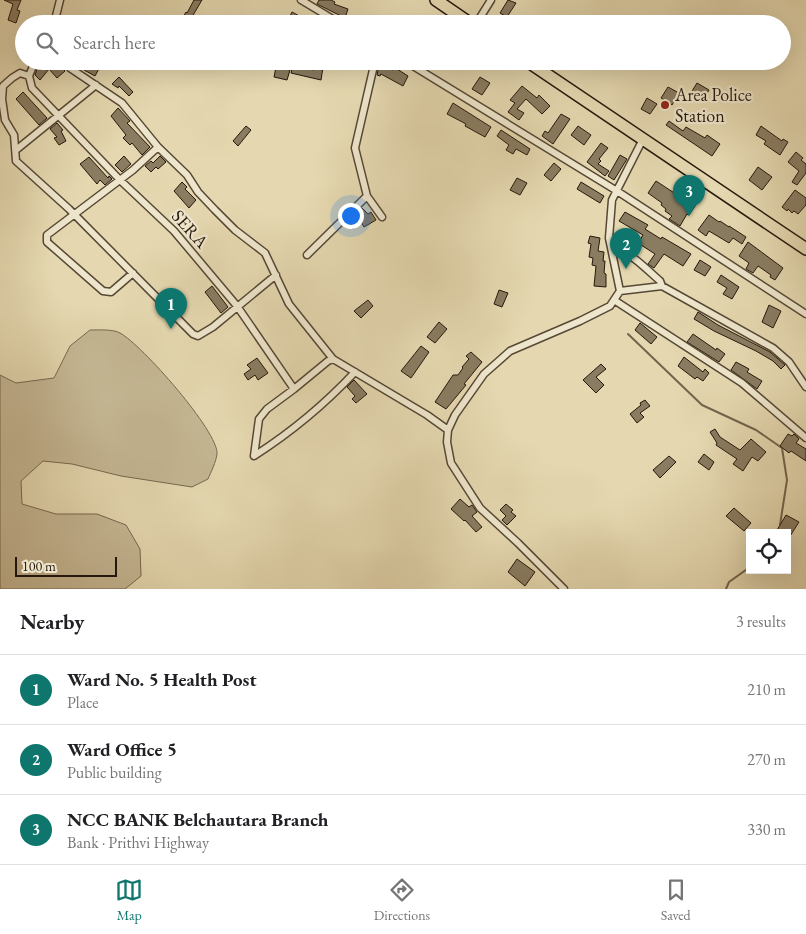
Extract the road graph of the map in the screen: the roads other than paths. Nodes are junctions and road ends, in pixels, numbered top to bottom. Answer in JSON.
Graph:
{"nodes":[{"id":1,"x":60,"y":0,"type":"edge"},
{"id":2,"x":301,"y":0,"type":"edge"},
{"id":3,"x":436,"y":0,"type":"edge"},
{"id":4,"x":491,"y":0,"type":"edge"},
{"id":5,"x":56,"y":15,"type":"edge"},
{"id":6,"x":326,"y":15,"type":"edge"},
{"id":7,"x":458,"y":15,"type":"edge"},
{"id":8,"x":482,"y":15,"type":"edge"},
{"id":9,"x":31,"y":70,"type":"edge"},
{"id":10,"x":73,"y":70,"type":"edge"},
{"id":11,"x":373,"y":70,"type":"edge"},
{"id":12,"x":420,"y":70,"type":"edge"},
{"id":13,"x":540,"y":70,"type":"edge"},
{"id":14,"x":29,"y":76,"type":"junction"},
{"id":15,"x":96,"y":85,"type":"junction"},
{"id":16,"x":59,"y":115,"type":"junction"},
{"id":17,"x":643,"y":139,"type":"junction"},
{"id":18,"x":158,"y":147,"type":"junction"},
{"id":19,"x":16,"y":150,"type":"junction"},
{"id":20,"x":120,"y":180,"type":"junction"},
{"id":21,"x":618,"y":191,"type":"junction"},
{"id":22,"x":367,"y":196,"type":"junction"},
{"id":23,"x":75,"y":215,"type":"junction"},
{"id":24,"x":382,"y":216,"type":"dead end"},
{"id":25,"x":611,"y":247,"type":"junction"},
{"id":26,"x":806,"y":249,"type":"edge"},
{"id":27,"x":306,"y":255,"type":"dead end"},
{"id":28,"x":133,"y":274,"type":"junction"},
{"id":29,"x":276,"y":275,"type":"junction"},
{"id":30,"x":662,"y":286,"type":"junction"},
{"id":31,"x":620,"y":291,"type":"junction"},
{"id":32,"x":614,"y":300,"type":"junction"},
{"id":33,"x":237,"y":306,"type":"junction"},
{"id":34,"x":806,"y":314,"type":"edge"},
{"id":35,"x":333,"y":359,"type":"junction"},
{"id":36,"x":355,"y":372,"type":"junction"},
{"id":37,"x":806,"y":387,"type":"edge"},
{"id":38,"x":294,"y":389,"type":"junction"},
{"id":39,"x":448,"y":430,"type":"junction"},
{"id":40,"x":806,"y":438,"type":"edge"},
{"id":41,"x":564,"y":589,"type":"edge"}],
"edges":[{"from":1,"to":5,"type":"street"},
{"from":2,"to":6,"type":"street"},
{"from":3,"to":7,"type":"highway"},
{"from":4,"to":8,"type":"street"},
{"from":9,"to":14,"type":"street"},
{"from":10,"to":15,"type":"street","name":"SERA"},
{"from":11,"to":22,"type":"street"},
{"from":12,"to":21,"type":"street"},
{"from":13,"to":17,"type":"highway"},
{"from":14,"to":16,"type":"street","name":"SERA"},
{"from":14,"to":19,"type":"street"},
{"from":15,"to":16,"type":"street"},
{"from":15,"to":18,"type":"street","name":"SERA"},
{"from":16,"to":19,"type":"street"},
{"from":16,"to":20,"type":"street","name":"SERA"},
{"from":17,"to":21,"type":"street"},
{"from":17,"to":26,"type":"highway"},
{"from":18,"to":20,"type":"street"},
{"from":18,"to":29,"type":"street","name":"SERA"},
{"from":19,"to":23,"type":"street"},
{"from":20,"to":23,"type":"street"},
{"from":20,"to":33,"type":"street","name":"SERA"},
{"from":21,"to":25,"type":"street"},
{"from":21,"to":34,"type":"street"},
{"from":22,"to":24,"type":"street"},
{"from":22,"to":27,"type":"street"},
{"from":23,"to":28,"type":"street"},
{"from":23,"to":28,"type":"street"},
{"from":25,"to":30,"type":"street"},
{"from":25,"to":31,"type":"street"},
{"from":28,"to":33,"type":"street"},
{"from":29,"to":33,"type":"street"},
{"from":29,"to":35,"type":"street","name":"SERA"},
{"from":30,"to":31,"type":"street"},
{"from":30,"to":37,"type":"street"},
{"from":31,"to":32,"type":"street"},
{"from":32,"to":39,"type":"street"},
{"from":32,"to":40,"type":"street"},
{"from":33,"to":38,"type":"street","name":"SERA"},
{"from":35,"to":36,"type":"street","name":"SERA"},
{"from":35,"to":38,"type":"street"},
{"from":36,"to":38,"type":"street"},
{"from":36,"to":39,"type":"street","name":"SERA"},
{"from":39,"to":41,"type":"street"}]}
